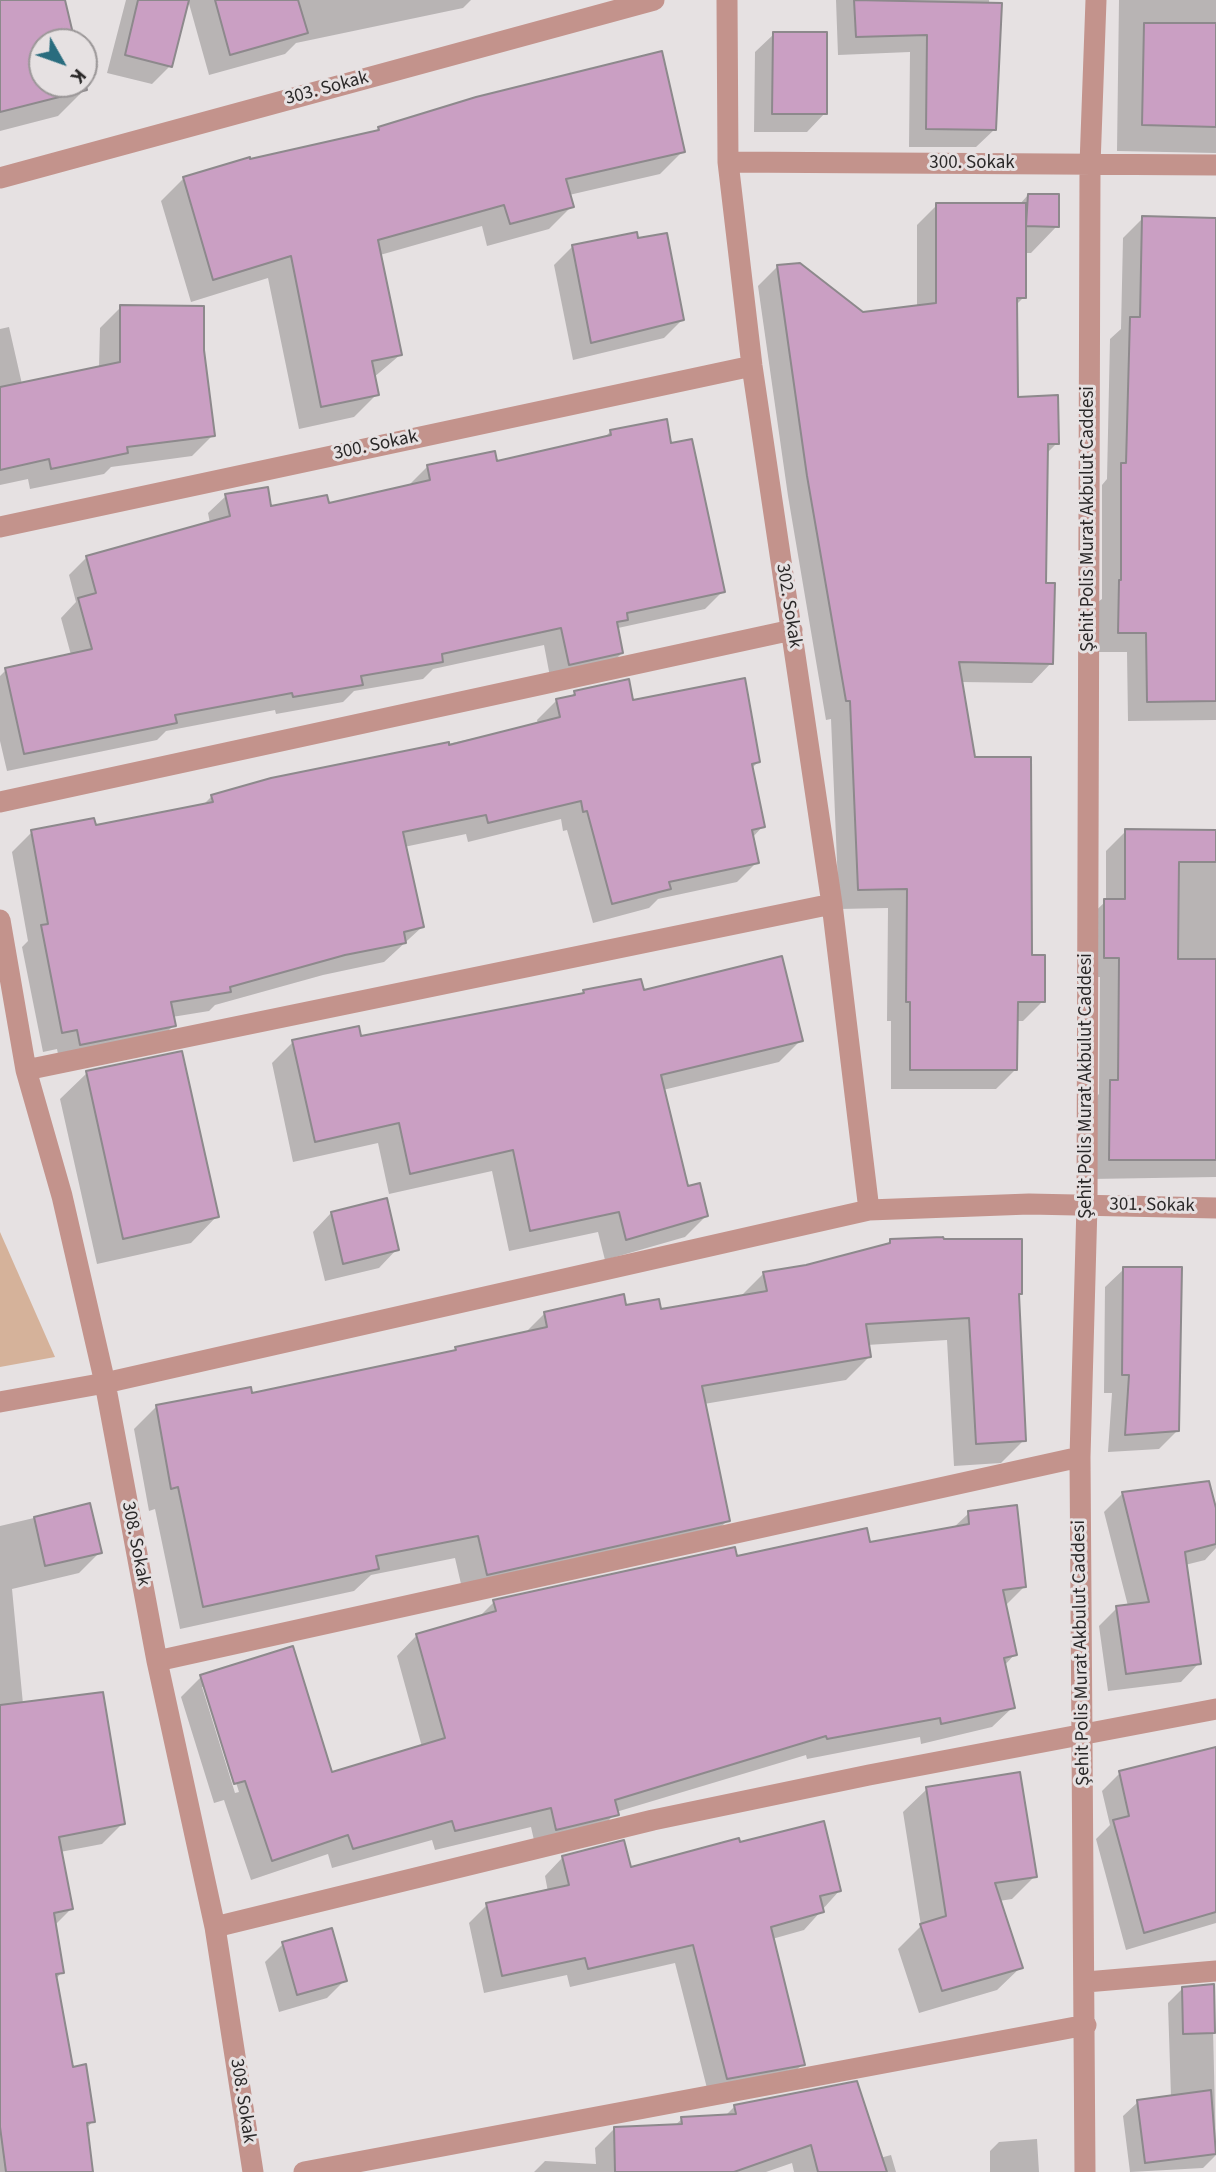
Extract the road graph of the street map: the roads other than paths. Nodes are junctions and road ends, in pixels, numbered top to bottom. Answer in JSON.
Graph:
{"nodes":[{"id":1,"x":654,"y":0,"type":"edge"},
{"id":2,"x":727,"y":0,"type":"edge"},
{"id":3,"x":1096,"y":0,"type":"edge"},
{"id":4,"x":728,"y":162,"type":"junction"},
{"id":5,"x":1090,"y":165,"type":"junction"},
{"id":6,"x":1216,"y":165,"type":"edge"},
{"id":7,"x":0,"y":178,"type":"edge"},
{"id":8,"x":752,"y":366,"type":"junction"},
{"id":9,"x":0,"y":527,"type":"edge"},
{"id":10,"x":792,"y":630,"type":"junction"},
{"id":11,"x":0,"y":802,"type":"edge"},
{"id":12,"x":832,"y":904,"type":"junction"},
{"id":13,"x":0,"y":920,"type":"edge"},
{"id":14,"x":26,"y":1070,"type":"junction"},
{"id":15,"x":1087,"y":1205,"type":"junction"},
{"id":16,"x":1216,"y":1208,"type":"edge"},
{"id":17,"x":869,"y":1210,"type":"junction"},
{"id":18,"x":105,"y":1383,"type":"junction"},
{"id":19,"x":0,"y":1402,"type":"edge"},
{"id":20,"x":1080,"y":1457,"type":"junction"},
{"id":21,"x":157,"y":1661,"type":"junction"},
{"id":22,"x":1216,"y":1709,"type":"edge"},
{"id":23,"x":1083,"y":1736,"type":"junction"},
{"id":24,"x":215,"y":1927,"type":"junction"},
{"id":25,"x":1216,"y":1971,"type":"edge"},
{"id":26,"x":1086,"y":1982,"type":"junction"},
{"id":27,"x":1086,"y":2025,"type":"junction"},
{"id":28,"x":253,"y":2172,"type":"edge"},
{"id":29,"x":304,"y":2172,"type":"edge"},
{"id":30,"x":1085,"y":2172,"type":"edge"}],
"edges":[{"from":1,"to":7,"type":"street","name":"303. Sokak"},
{"from":2,"to":4,"type":"street","name":"302. Sokak"},
{"from":3,"to":5,"type":"street","name":"Şehit Polis Murat Akbulut Caddesi"},
{"from":4,"to":5,"type":"street","name":"300. Sokak"},
{"from":4,"to":8,"type":"street","name":"302. Sokak"},
{"from":5,"to":6,"type":"street","name":"300. Sokak"},
{"from":5,"to":15,"type":"street","name":"Şehit Polis Murat Akbulut Caddesi"},
{"from":8,"to":9,"type":"street","name":"300. Sokak"},
{"from":8,"to":10,"type":"street","name":"302. Sokak"},
{"from":10,"to":11,"type":"street"},
{"from":10,"to":12,"type":"street","name":"302. Sokak"},
{"from":12,"to":14,"type":"street"},
{"from":12,"to":17,"type":"street","name":"302. Sokak"},
{"from":13,"to":14,"type":"street","name":"308. Sokak"},
{"from":14,"to":18,"type":"street","name":"308. Sokak"},
{"from":15,"to":16,"type":"street","name":"301. Sokak"},
{"from":15,"to":17,"type":"street","name":"301. Sokak"},
{"from":15,"to":20,"type":"street","name":"Şehit Polis Murat Akbulut Caddesi"},
{"from":17,"to":18,"type":"street","name":"301. Sokak"},
{"from":18,"to":19,"type":"street","name":"301. Sokak"},
{"from":18,"to":21,"type":"street","name":"308. Sokak"},
{"from":20,"to":21,"type":"street"},
{"from":20,"to":23,"type":"street","name":"Şehit Polis Murat Akbulut Caddesi"},
{"from":21,"to":24,"type":"street","name":"308. Sokak"},
{"from":22,"to":23,"type":"street"},
{"from":23,"to":24,"type":"street"},
{"from":23,"to":26,"type":"street","name":"Şehit Polis Murat Akbulut Caddesi"},
{"from":24,"to":28,"type":"street","name":"308. Sokak"},
{"from":25,"to":26,"type":"street"},
{"from":26,"to":27,"type":"street","name":"Şehit Polis Murat Akbulut Caddesi"},
{"from":27,"to":29,"type":"street"},
{"from":27,"to":30,"type":"street","name":"Şehit Polis Murat Akbulut Caddesi"}]}
